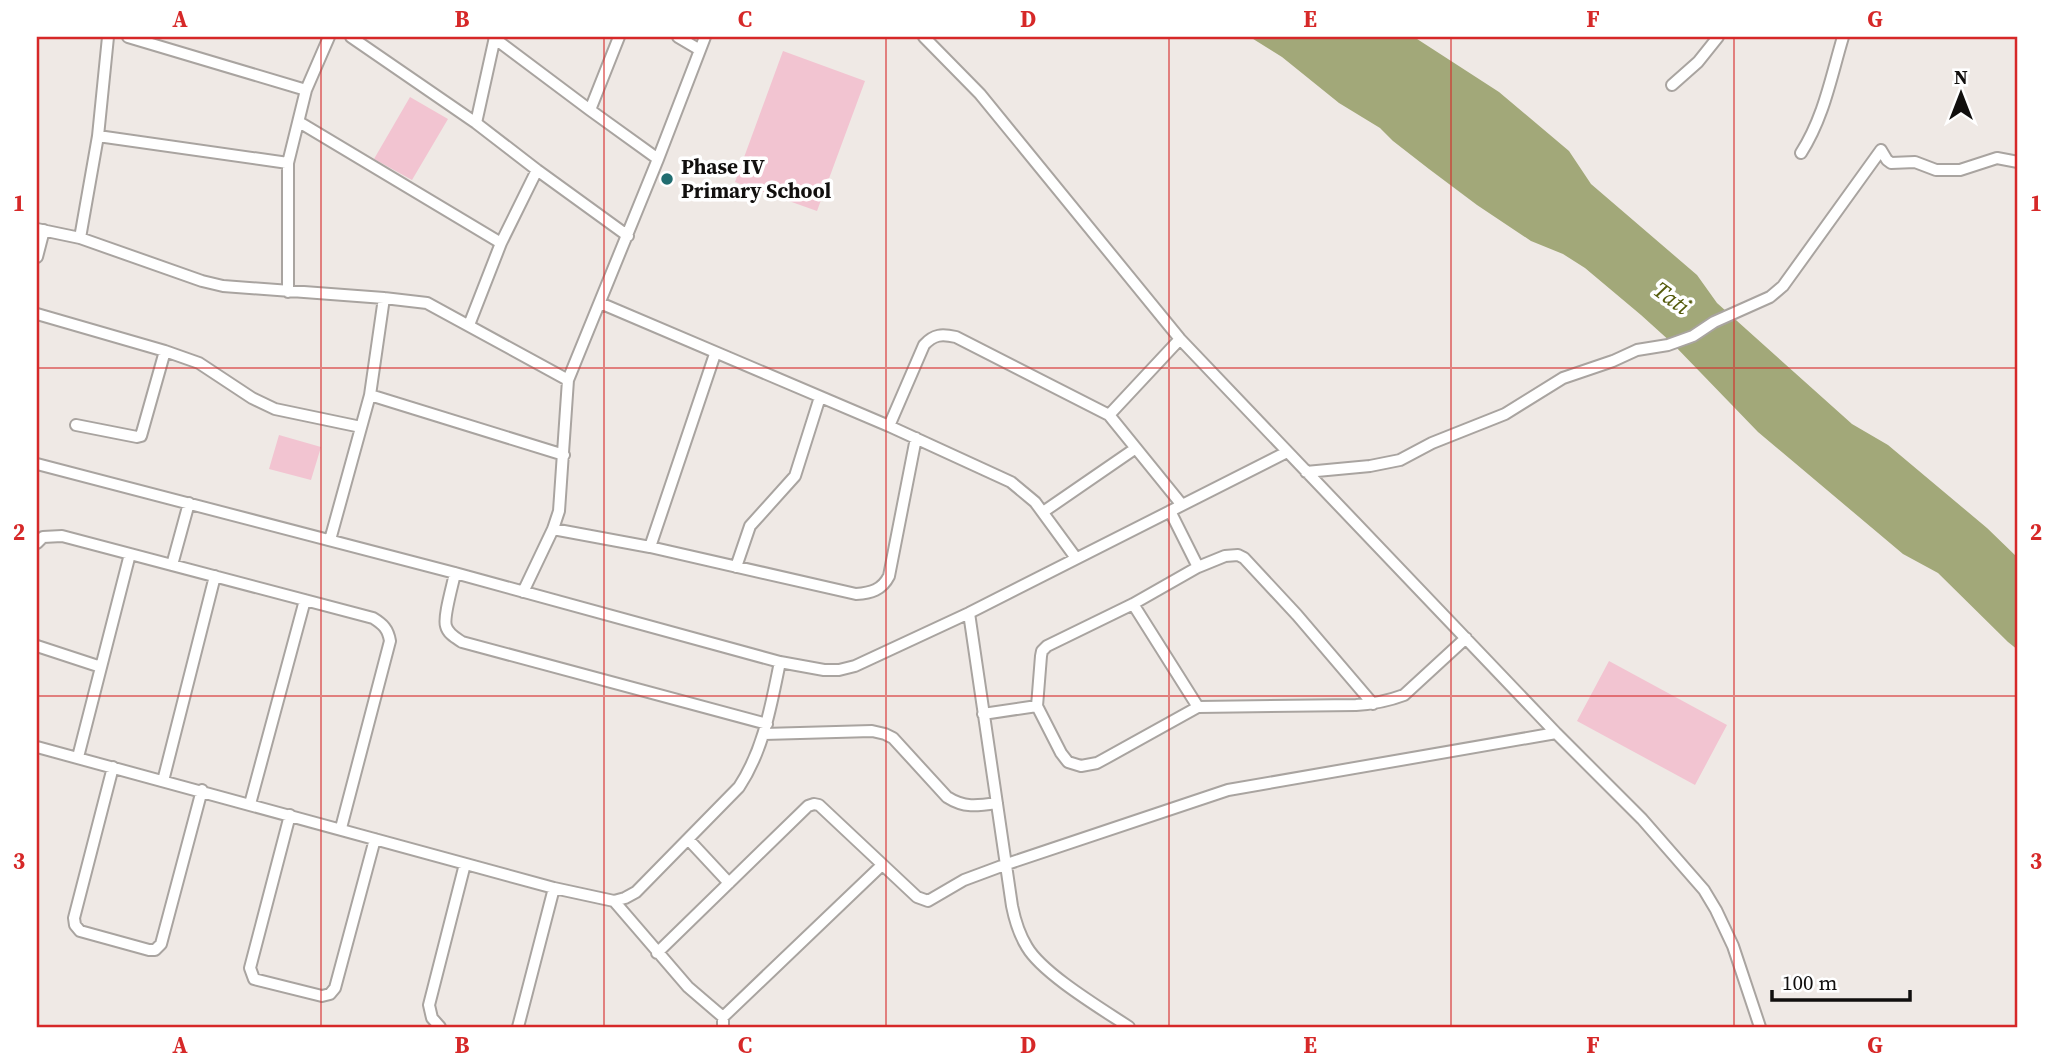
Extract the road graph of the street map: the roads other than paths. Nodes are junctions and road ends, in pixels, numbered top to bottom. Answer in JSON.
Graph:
{"nodes":[{"id":1,"x":108,"y":37,"type":"edge"},
{"id":2,"x":128,"y":37,"type":"edge"},
{"id":3,"x":329,"y":37,"type":"edge"},
{"id":4,"x":351,"y":37,"type":"edge"},
{"id":5,"x":494,"y":37,"type":"edge"},
{"id":6,"x":619,"y":37,"type":"edge"},
{"id":7,"x":678,"y":37,"type":"edge"},
{"id":8,"x":705,"y":37,"type":"edge"},
{"id":9,"x":924,"y":37,"type":"edge"},
{"id":10,"x":1718,"y":37,"type":"edge"},
{"id":11,"x":1843,"y":37,"type":"edge"},
{"id":12,"x":701,"y":50,"type":"junction"},
{"id":13,"x":1672,"y":85,"type":"dead end"},
{"id":14,"x":306,"y":90,"type":"junction"},
{"id":15,"x":590,"y":110,"type":"junction"},
{"id":16,"x":299,"y":122,"type":"junction"},
{"id":17,"x":476,"y":123,"type":"junction"},
{"id":18,"x":98,"y":136,"type":"junction"},
{"id":19,"x":1801,"y":153,"type":"dead end"},
{"id":20,"x":659,"y":159,"type":"junction"},
{"id":21,"x":2018,"y":162,"type":"edge"},
{"id":22,"x":288,"y":163,"type":"junction"},
{"id":23,"x":537,"y":170,"type":"junction"},
{"id":24,"x":40,"y":229,"type":"edge"},
{"id":25,"x":628,"y":236,"type":"junction"},
{"id":26,"x":80,"y":237,"type":"junction"},
{"id":27,"x":501,"y":243,"type":"junction"},
{"id":28,"x":37,"y":257,"type":"edge"},
{"id":29,"x":288,"y":292,"type":"junction"},
{"id":30,"x":384,"y":298,"type":"junction"},
{"id":31,"x":600,"y":303,"type":"junction"},
{"id":32,"x":37,"y":314,"type":"edge"},
{"id":33,"x":469,"y":325,"type":"junction"},
{"id":34,"x":1180,"y":339,"type":"junction"},
{"id":35,"x":165,"y":351,"type":"junction"},
{"id":36,"x":715,"y":354,"type":"junction"},
{"id":37,"x":568,"y":380,"type":"junction"},
{"id":38,"x":370,"y":395,"type":"junction"},
{"id":39,"x":820,"y":397,"type":"junction"},
{"id":40,"x":1109,"y":415,"type":"junction"},
{"id":41,"x":76,"y":425,"type":"dead end"},
{"id":42,"x":889,"y":426,"type":"junction"},
{"id":43,"x":361,"y":427,"type":"junction"},
{"id":44,"x":916,"y":438,"type":"junction"},
{"id":45,"x":1136,"y":448,"type":"junction"},
{"id":46,"x":1287,"y":452,"type":"junction"},
{"id":47,"x":564,"y":455,"type":"junction"},
{"id":48,"x":37,"y":464,"type":"edge"},
{"id":49,"x":1306,"y":472,"type":"junction"},
{"id":50,"x":189,"y":503,"type":"junction"},
{"id":51,"x":1182,"y":505,"type":"junction"},
{"id":52,"x":1170,"y":511,"type":"junction"},
{"id":53,"x":1043,"y":512,"type":"junction"},
{"id":54,"x":553,"y":529,"type":"junction"},
{"id":55,"x":330,"y":540,"type":"junction"},
{"id":56,"x":37,"y":543,"type":"edge"},
{"id":57,"x":650,"y":547,"type":"junction"},
{"id":58,"x":130,"y":554,"type":"junction"},
{"id":59,"x":1076,"y":558,"type":"junction"},
{"id":60,"x":172,"y":565,"type":"junction"},
{"id":61,"x":736,"y":567,"type":"junction"},
{"id":62,"x":1198,"y":567,"type":"junction"},
{"id":63,"x":455,"y":573,"type":"junction"},
{"id":64,"x":215,"y":576,"type":"junction"},
{"id":65,"x":523,"y":592,"type":"junction"},
{"id":66,"x":305,"y":600,"type":"junction"},
{"id":67,"x":1133,"y":604,"type":"junction"},
{"id":68,"x":969,"y":613,"type":"junction"},
{"id":69,"x":1466,"y":638,"type":"junction"},
{"id":70,"x":37,"y":646,"type":"edge"},
{"id":71,"x":780,"y":662,"type":"junction"},
{"id":72,"x":101,"y":667,"type":"junction"},
{"id":73,"x":1373,"y":704,"type":"junction"},
{"id":74,"x":1037,"y":706,"type":"junction"},
{"id":75,"x":1198,"y":706,"type":"junction"},
{"id":76,"x":983,"y":714,"type":"junction"},
{"id":77,"x":766,"y":729,"type":"junction"},
{"id":78,"x":1556,"y":733,"type":"junction"},
{"id":79,"x":37,"y":747,"type":"edge"},
{"id":80,"x":78,"y":757,"type":"junction"},
{"id":81,"x":113,"y":767,"type":"junction"},
{"id":82,"x":163,"y":781,"type":"junction"},
{"id":83,"x":202,"y":790,"type":"junction"},
{"id":84,"x":997,"y":803,"type":"junction"},
{"id":85,"x":250,"y":804,"type":"junction"},
{"id":86,"x":290,"y":815,"type":"junction"},
{"id":87,"x":341,"y":828,"type":"junction"},
{"id":88,"x":375,"y":839,"type":"junction"},
{"id":89,"x":688,"y":839,"type":"junction"},
{"id":90,"x":465,"y":864,"type":"junction"},
{"id":91,"x":882,"y":864,"type":"junction"},
{"id":92,"x":1007,"y":864,"type":"junction"},
{"id":93,"x":729,"y":883,"type":"junction"},
{"id":94,"x":554,"y":888,"type":"junction"},
{"id":95,"x":614,"y":901,"type":"junction"},
{"id":96,"x":657,"y":953,"type":"junction"},
{"id":97,"x":723,"y":1022,"type":"edge"},
{"id":98,"x":440,"y":1027,"type":"edge"},
{"id":99,"x":518,"y":1027,"type":"edge"},
{"id":100,"x":1129,"y":1027,"type":"edge"},
{"id":101,"x":1760,"y":1027,"type":"edge"}],
"edges":[{"from":1,"to":18,"type":"street"},
{"from":2,"to":14,"type":"street"},
{"from":3,"to":14,"type":"street"},
{"from":4,"to":17,"type":"street"},
{"from":5,"to":15,"type":"street"},
{"from":5,"to":17,"type":"street"},
{"from":6,"to":15,"type":"street"},
{"from":7,"to":12,"type":"street"},
{"from":8,"to":12,"type":"street"},
{"from":9,"to":34,"type":"street"},
{"from":10,"to":13,"type":"street"},
{"from":11,"to":19,"type":"street"},
{"from":12,"to":20,"type":"street"},
{"from":14,"to":16,"type":"street"},
{"from":15,"to":20,"type":"street"},
{"from":16,"to":22,"type":"street"},
{"from":16,"to":27,"type":"street"},
{"from":17,"to":23,"type":"street"},
{"from":18,"to":22,"type":"street"},
{"from":18,"to":26,"type":"street"},
{"from":20,"to":25,"type":"street"},
{"from":21,"to":49,"type":"street"},
{"from":22,"to":29,"type":"street"},
{"from":23,"to":25,"type":"street"},
{"from":23,"to":27,"type":"street"},
{"from":24,"to":26,"type":"street"},
{"from":24,"to":28,"type":"street"},
{"from":25,"to":31,"type":"street"},
{"from":26,"to":29,"type":"street"},
{"from":27,"to":33,"type":"street"},
{"from":29,"to":30,"type":"street"},
{"from":30,"to":33,"type":"street"},
{"from":30,"to":38,"type":"street"},
{"from":31,"to":36,"type":"street"},
{"from":31,"to":37,"type":"street"},
{"from":32,"to":35,"type":"street"},
{"from":33,"to":37,"type":"street"},
{"from":34,"to":40,"type":"street"},
{"from":34,"to":46,"type":"street"},
{"from":35,"to":41,"type":"street"},
{"from":35,"to":43,"type":"street"},
{"from":36,"to":39,"type":"street"},
{"from":36,"to":57,"type":"street"},
{"from":37,"to":47,"type":"street"},
{"from":38,"to":43,"type":"street"},
{"from":38,"to":47,"type":"street"},
{"from":39,"to":42,"type":"street"},
{"from":39,"to":61,"type":"street"},
{"from":40,"to":42,"type":"street"},
{"from":40,"to":45,"type":"street"},
{"from":42,"to":44,"type":"street"},
{"from":43,"to":55,"type":"street"},
{"from":44,"to":53,"type":"street"},
{"from":44,"to":61,"type":"street"},
{"from":45,"to":51,"type":"street"},
{"from":45,"to":53,"type":"street"},
{"from":46,"to":49,"type":"street"},
{"from":46,"to":51,"type":"street"},
{"from":47,"to":54,"type":"street"},
{"from":48,"to":50,"type":"street"},
{"from":49,"to":69,"type":"street"},
{"from":50,"to":55,"type":"street"},
{"from":50,"to":60,"type":"street"},
{"from":51,"to":52,"type":"street"},
{"from":52,"to":59,"type":"street"},
{"from":52,"to":62,"type":"street"},
{"from":53,"to":59,"type":"street"},
{"from":54,"to":57,"type":"street"},
{"from":54,"to":65,"type":"street"},
{"from":55,"to":63,"type":"street"},
{"from":56,"to":58,"type":"street"},
{"from":57,"to":61,"type":"street"},
{"from":58,"to":60,"type":"street"},
{"from":58,"to":72,"type":"street"},
{"from":59,"to":68,"type":"street"},
{"from":60,"to":64,"type":"street"},
{"from":62,"to":67,"type":"street"},
{"from":62,"to":73,"type":"street"},
{"from":63,"to":65,"type":"street"},
{"from":63,"to":77,"type":"street"},
{"from":64,"to":66,"type":"street"},
{"from":64,"to":82,"type":"street"},
{"from":65,"to":71,"type":"street"},
{"from":66,"to":85,"type":"street"},
{"from":66,"to":87,"type":"street"},
{"from":67,"to":74,"type":"street"},
{"from":67,"to":75,"type":"street"},
{"from":68,"to":71,"type":"street"},
{"from":68,"to":76,"type":"street"},
{"from":69,"to":73,"type":"street"},
{"from":69,"to":78,"type":"street"},
{"from":70,"to":72,"type":"street"},
{"from":71,"to":77,"type":"street"},
{"from":72,"to":80,"type":"street"},
{"from":73,"to":75,"type":"street"},
{"from":74,"to":75,"type":"street"},
{"from":74,"to":76,"type":"street"},
{"from":76,"to":84,"type":"street"},
{"from":77,"to":84,"type":"street"},
{"from":77,"to":89,"type":"street"},
{"from":78,"to":92,"type":"street"},
{"from":78,"to":101,"type":"street"},
{"from":79,"to":80,"type":"street"},
{"from":80,"to":81,"type":"street"},
{"from":81,"to":82,"type":"street"},
{"from":81,"to":83,"type":"street"},
{"from":82,"to":83,"type":"street"},
{"from":83,"to":85,"type":"street"},
{"from":84,"to":92,"type":"street"},
{"from":85,"to":86,"type":"street"},
{"from":86,"to":87,"type":"street"},
{"from":86,"to":88,"type":"street"},
{"from":87,"to":88,"type":"street"},
{"from":88,"to":90,"type":"street"},
{"from":89,"to":93,"type":"street"},
{"from":89,"to":95,"type":"street"},
{"from":90,"to":94,"type":"street"},
{"from":90,"to":98,"type":"street"},
{"from":91,"to":92,"type":"street"},
{"from":91,"to":93,"type":"street"},
{"from":91,"to":97,"type":"street"},
{"from":92,"to":100,"type":"street"},
{"from":93,"to":96,"type":"street"},
{"from":94,"to":95,"type":"street"},
{"from":94,"to":99,"type":"street"},
{"from":95,"to":96,"type":"street"},
{"from":96,"to":97,"type":"street"}]}
